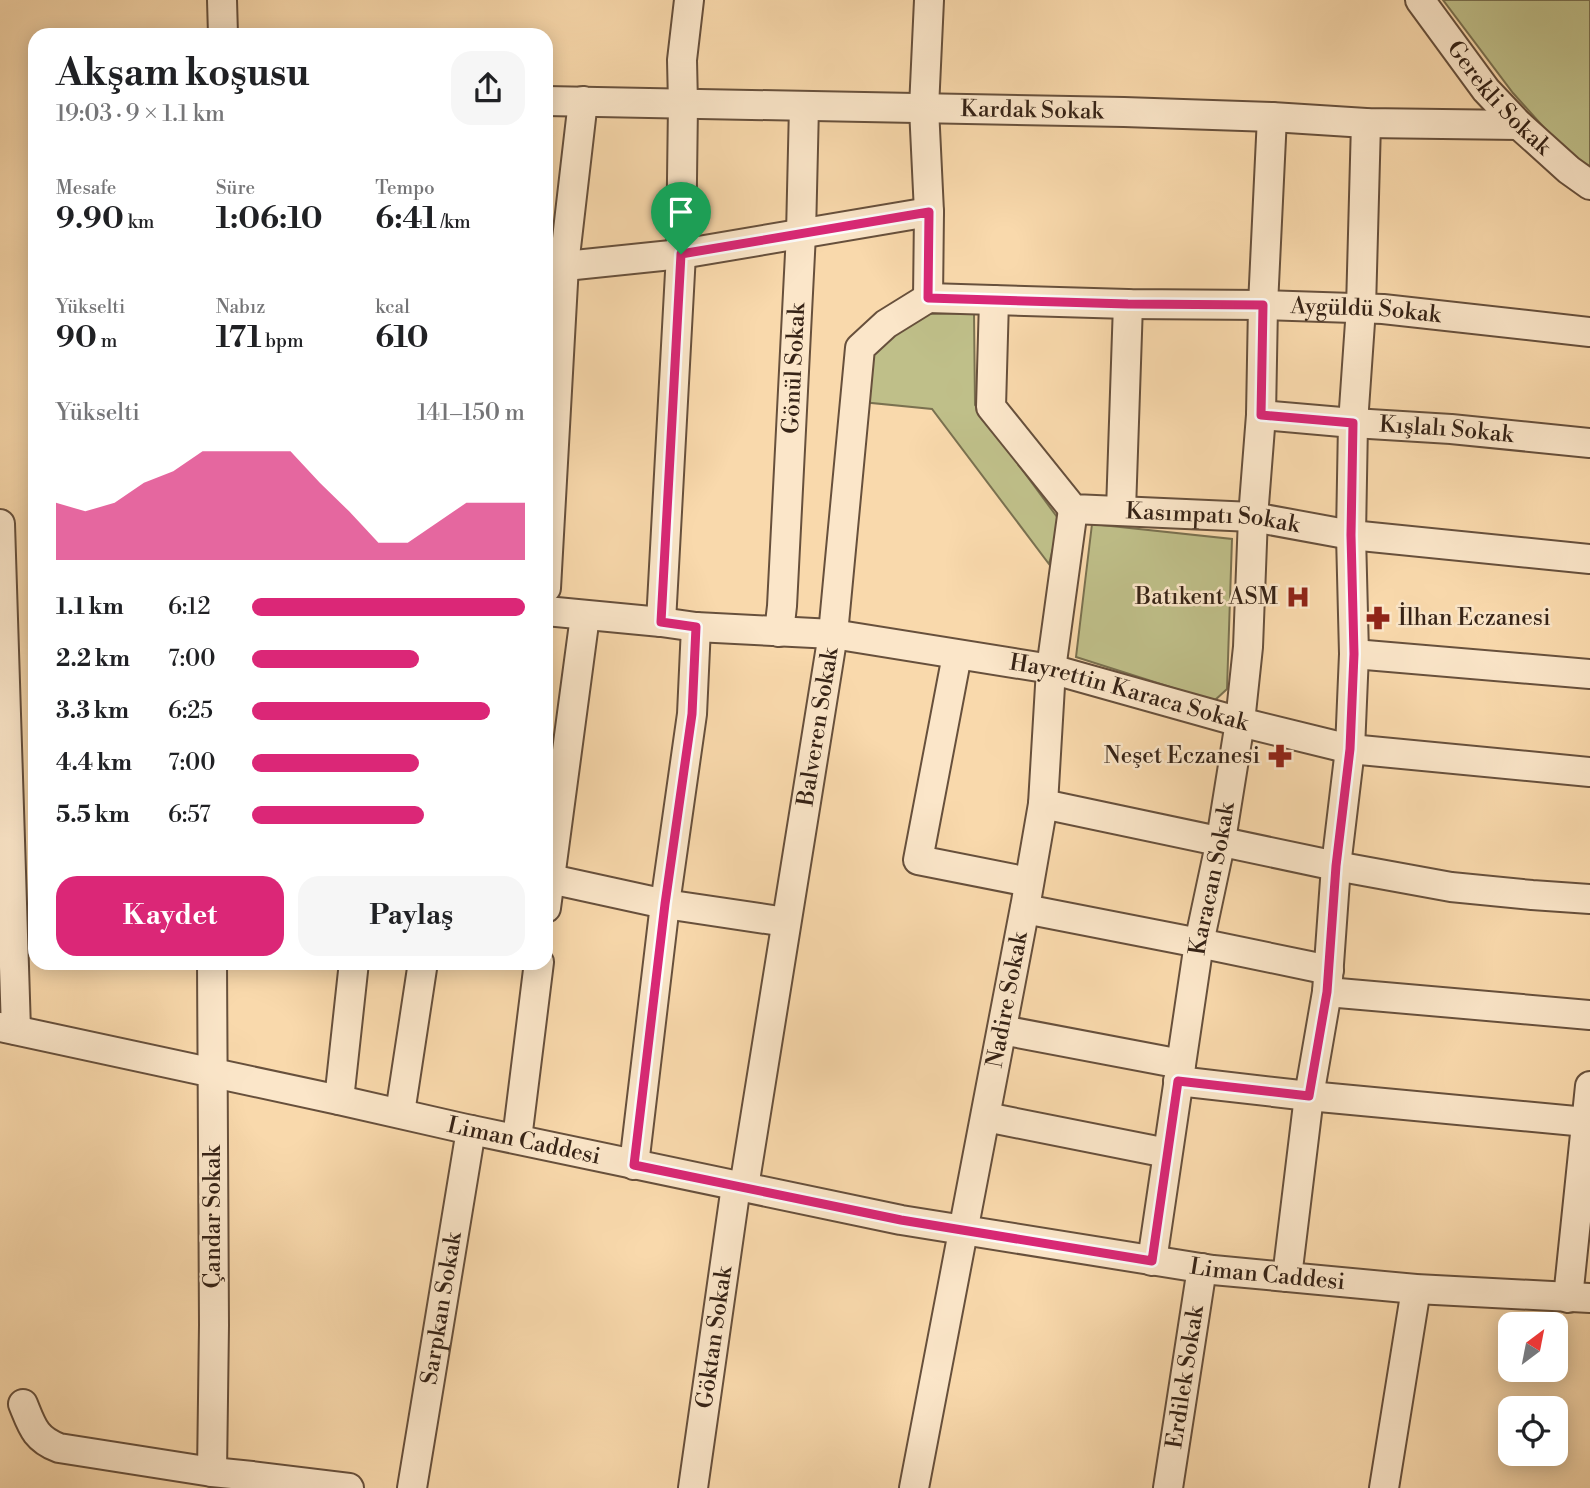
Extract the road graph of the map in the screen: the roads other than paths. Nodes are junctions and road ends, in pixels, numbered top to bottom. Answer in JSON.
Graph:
{"nodes":[{"id":1,"x":222,"y":0,"type":"edge"},
{"id":2,"x":689,"y":0,"type":"edge"},
{"id":3,"x":929,"y":0,"type":"edge"},
{"id":4,"x":1420,"y":0,"type":"edge"},
{"id":5,"x":223,"y":28,"type":"edge"},
{"id":6,"x":553,"y":101,"type":"edge"},
{"id":7,"x":583,"y":101,"type":"junction"},
{"id":8,"x":683,"y":104,"type":"junction"},
{"id":9,"x":804,"y":106,"type":"junction"},
{"id":10,"x":924,"y":108,"type":"junction"},
{"id":11,"x":1272,"y":117,"type":"junction"},
{"id":12,"x":1366,"y":123,"type":"junction"},
{"id":13,"x":1519,"y":125,"type":"junction"},
{"id":14,"x":1590,"y":185,"type":"edge"},
{"id":15,"x":929,"y":212,"type":"junction"},
{"id":16,"x":801,"y":234,"type":"junction"},
{"id":17,"x":681,"y":254,"type":"junction"},
{"id":18,"x":555,"y":267,"type":"edge"},
{"id":19,"x":928,"y":298,"type":"junction"},
{"id":20,"x":994,"y":300,"type":"junction"},
{"id":21,"x":1128,"y":304,"type":"junction"},
{"id":22,"x":1263,"y":305,"type":"junction"},
{"id":23,"x":1361,"y":308,"type":"junction"},
{"id":24,"x":1590,"y":332,"type":"edge"},
{"id":25,"x":553,"y":339,"type":"edge"},
{"id":26,"x":1261,"y":415,"type":"junction"},
{"id":27,"x":1353,"y":423,"type":"junction"},
{"id":28,"x":1590,"y":443,"type":"edge"},
{"id":29,"x":1073,"y":509,"type":"junction"},
{"id":30,"x":1121,"y":510,"type":"junction"},
{"id":31,"x":1253,"y":517,"type":"junction"},
{"id":32,"x":0,"y":524,"type":"edge"},
{"id":33,"x":1351,"y":535,"type":"junction"},
{"id":34,"x":1590,"y":559,"type":"edge"},
{"id":35,"x":553,"y":612,"type":"edge"},
{"id":36,"x":585,"y":616,"type":"junction"},
{"id":37,"x":661,"y":622,"type":"junction"},
{"id":38,"x":696,"y":627,"type":"junction"},
{"id":39,"x":779,"y":632,"type":"junction"},
{"id":40,"x":833,"y":634,"type":"junction"},
{"id":41,"x":957,"y":654,"type":"junction"},
{"id":42,"x":1354,"y":654,"type":"junction"},
{"id":43,"x":1051,"y":669,"type":"junction"},
{"id":44,"x":1590,"y":674,"type":"edge"},
{"id":45,"x":1240,"y":722,"type":"junction"},
{"id":46,"x":1350,"y":749,"type":"junction"},
{"id":47,"x":1590,"y":772,"type":"edge"},
{"id":48,"x":1043,"y":804,"type":"junction"},
{"id":49,"x":1221,"y":840,"type":"junction"},
{"id":50,"x":553,"y":843,"type":"edge"},
{"id":51,"x":1336,"y":866,"type":"junction"},
{"id":52,"x":553,"y":879,"type":"edge"},
{"id":53,"x":1027,"y":896,"type":"junction"},
{"id":54,"x":1590,"y":899,"type":"edge"},
{"id":55,"x":665,"y":904,"type":"junction"},
{"id":56,"x":786,"y":922,"type":"junction"},
{"id":57,"x":1199,"y":943,"type":"junction"},
{"id":58,"x":212,"y":970,"type":"edge"},
{"id":59,"x":353,"y":970,"type":"edge"},
{"id":60,"x":422,"y":970,"type":"edge"},
{"id":61,"x":538,"y":970,"type":"edge"},
{"id":62,"x":1328,"y":981,"type":"junction"},
{"id":63,"x":1590,"y":1015,"type":"edge"},
{"id":64,"x":8,"y":1028,"type":"edge"},
{"id":65,"x":1002,"y":1030,"type":"junction"},
{"id":66,"x":212,"y":1073,"type":"junction"},
{"id":67,"x":1180,"y":1073,"type":"junction"},
{"id":68,"x":1590,"y":1086,"type":"edge"},
{"id":69,"x":1309,"y":1096,"type":"junction"},
{"id":70,"x":339,"y":1100,"type":"junction"},
{"id":71,"x":400,"y":1113,"type":"junction"},
{"id":72,"x":986,"y":1117,"type":"junction"},
{"id":73,"x":1586,"y":1122,"type":"junction"},
{"id":74,"x":471,"y":1130,"type":"junction"},
{"id":75,"x":517,"y":1139,"type":"junction"},
{"id":76,"x":1167,"y":1153,"type":"junction"},
{"id":77,"x":634,"y":1165,"type":"junction"},
{"id":78,"x":740,"y":1186,"type":"junction"},
{"id":79,"x":964,"y":1230,"type":"junction"},
{"id":80,"x":1152,"y":1261,"type":"junction"},
{"id":81,"x":1202,"y":1268,"type":"junction"},
{"id":82,"x":1287,"y":1277,"type":"junction"},
{"id":83,"x":1416,"y":1289,"type":"junction"},
{"id":84,"x":1579,"y":1298,"type":"edge"},
{"id":85,"x":23,"y":1404,"type":"dead end"},
{"id":86,"x":212,"y":1472,"type":"junction"},
{"id":87,"x":349,"y":1488,"type":"edge"},
{"id":88,"x":412,"y":1488,"type":"edge"},
{"id":89,"x":693,"y":1488,"type":"edge"},
{"id":90,"x":914,"y":1488,"type":"edge"},
{"id":91,"x":1168,"y":1488,"type":"edge"},
{"id":92,"x":1384,"y":1488,"type":"edge"}],
"edges":[{"from":1,"to":5,"type":"street"},
{"from":2,"to":8,"type":"street"},
{"from":3,"to":10,"type":"street"},
{"from":4,"to":13,"type":"street","name":"Gerekli Sokak"},
{"from":6,"to":7,"type":"street","name":"Kardak Sokak"},
{"from":7,"to":8,"type":"street","name":"Kardak Sokak"},
{"from":7,"to":18,"type":"street"},
{"from":8,"to":9,"type":"street","name":"Kardak Sokak"},
{"from":8,"to":17,"type":"street"},
{"from":9,"to":10,"type":"street","name":"Kardak Sokak"},
{"from":9,"to":16,"type":"street","name":"Gönül Sokak"},
{"from":10,"to":11,"type":"street","name":"Kardak Sokak"},
{"from":10,"to":15,"type":"street"},
{"from":11,"to":12,"type":"street","name":"Kardak Sokak"},
{"from":11,"to":22,"type":"street","name":"Karacan Sokak"},
{"from":12,"to":13,"type":"street","name":"Kardak Sokak"},
{"from":12,"to":23,"type":"street"},
{"from":13,"to":14,"type":"street","name":"Gerekli Sokak"},
{"from":15,"to":16,"type":"street"},
{"from":15,"to":19,"type":"street"},
{"from":16,"to":17,"type":"street"},
{"from":16,"to":39,"type":"street","name":"Gönül Sokak"},
{"from":17,"to":18,"type":"street"},
{"from":17,"to":37,"type":"street"},
{"from":18,"to":25,"type":"street"},
{"from":19,"to":20,"type":"street","name":"Aygüldü Sokak"},
{"from":19,"to":40,"type":"street","name":"Balveren Sokak"},
{"from":20,"to":21,"type":"street","name":"Aygüldü Sokak"},
{"from":20,"to":29,"type":"street"},
{"from":21,"to":22,"type":"street","name":"Aygüldü Sokak"},
{"from":21,"to":30,"type":"street"},
{"from":22,"to":23,"type":"street","name":"Aygüldü Sokak"},
{"from":22,"to":26,"type":"street","name":"Karacan Sokak"},
{"from":23,"to":24,"type":"street","name":"Aygüldü Sokak"},
{"from":23,"to":27,"type":"street"},
{"from":26,"to":27,"type":"street","name":"Kışlalı Sokak"},
{"from":26,"to":31,"type":"street","name":"Karacan Sokak"},
{"from":27,"to":28,"type":"street","name":"Kışlalı Sokak"},
{"from":27,"to":33,"type":"street"},
{"from":29,"to":30,"type":"street","name":"Kasımpatı Sokak"},
{"from":29,"to":43,"type":"street","name":"Nadire Sokak"},
{"from":30,"to":31,"type":"street","name":"Kasımpatı Sokak"},
{"from":31,"to":33,"type":"street","name":"Kasımpatı Sokak"},
{"from":31,"to":45,"type":"street","name":"Karacan Sokak"},
{"from":32,"to":64,"type":"street"},
{"from":33,"to":34,"type":"street","name":"Kasımpatı Sokak"},
{"from":33,"to":42,"type":"street"},
{"from":35,"to":36,"type":"street"},
{"from":36,"to":37,"type":"street"},
{"from":36,"to":50,"type":"street"},
{"from":37,"to":38,"type":"street"},
{"from":38,"to":39,"type":"street","name":"Hayrettin Karaca Sokak"},
{"from":38,"to":55,"type":"street"},
{"from":39,"to":40,"type":"street","name":"Hayrettin Karaca Sokak"},
{"from":40,"to":41,"type":"street","name":"Hayrettin Karaca Sokak"},
{"from":40,"to":56,"type":"street","name":"Balveren Sokak"},
{"from":41,"to":43,"type":"street","name":"Hayrettin Karaca Sokak"},
{"from":41,"to":53,"type":"street"},
{"from":42,"to":44,"type":"street"},
{"from":42,"to":46,"type":"street"},
{"from":43,"to":45,"type":"street","name":"Hayrettin Karaca Sokak"},
{"from":43,"to":48,"type":"street","name":"Nadire Sokak"},
{"from":45,"to":46,"type":"street","name":"Hayrettin Karaca Sokak"},
{"from":45,"to":49,"type":"street","name":"Karacan Sokak"},
{"from":46,"to":47,"type":"street","name":"Hayrettin Karaca Sokak"},
{"from":46,"to":51,"type":"street"},
{"from":48,"to":49,"type":"street"},
{"from":48,"to":53,"type":"street","name":"Nadire Sokak"},
{"from":49,"to":51,"type":"street"},
{"from":49,"to":57,"type":"street","name":"Karacan Sokak"},
{"from":51,"to":54,"type":"street"},
{"from":51,"to":62,"type":"street"},
{"from":52,"to":55,"type":"street"},
{"from":53,"to":57,"type":"street"},
{"from":53,"to":65,"type":"street","name":"Nadire Sokak"},
{"from":55,"to":56,"type":"street"},
{"from":55,"to":77,"type":"street"},
{"from":56,"to":78,"type":"street","name":"Balveren Sokak"},
{"from":57,"to":62,"type":"street"},
{"from":57,"to":67,"type":"street","name":"Karacan Sokak"},
{"from":58,"to":66,"type":"street","name":"Çandar Sokak"},
{"from":59,"to":70,"type":"street"},
{"from":60,"to":71,"type":"street"},
{"from":61,"to":75,"type":"street"},
{"from":62,"to":63,"type":"street"},
{"from":62,"to":69,"type":"street"},
{"from":64,"to":66,"type":"street","name":"Liman Caddesi"},
{"from":65,"to":67,"type":"street"},
{"from":65,"to":72,"type":"street","name":"Nadire Sokak"},
{"from":66,"to":70,"type":"street","name":"Liman Caddesi"},
{"from":66,"to":86,"type":"street","name":"Çandar Sokak"},
{"from":67,"to":69,"type":"street"},
{"from":67,"to":76,"type":"street","name":"Karacan Sokak"},
{"from":68,"to":73,"type":"street"},
{"from":69,"to":73,"type":"street"},
{"from":69,"to":82,"type":"street"},
{"from":70,"to":71,"type":"street","name":"Liman Caddesi"},
{"from":71,"to":74,"type":"street","name":"Liman Caddesi"},
{"from":72,"to":76,"type":"street"},
{"from":72,"to":79,"type":"street","name":"Nadire Sokak"},
{"from":73,"to":84,"type":"street"},
{"from":74,"to":75,"type":"street","name":"Liman Caddesi"},
{"from":74,"to":88,"type":"street","name":"Sarpkan Sokak"},
{"from":75,"to":77,"type":"street","name":"Liman Caddesi"},
{"from":76,"to":80,"type":"street","name":"Karacan Sokak"},
{"from":77,"to":78,"type":"street","name":"Liman Caddesi"},
{"from":78,"to":79,"type":"street","name":"Liman Caddesi"},
{"from":78,"to":89,"type":"street","name":"Göktan Sokak"},
{"from":79,"to":80,"type":"street","name":"Liman Caddesi"},
{"from":79,"to":90,"type":"street","name":"Nadire Sokak"},
{"from":80,"to":81,"type":"street","name":"Liman Caddesi"},
{"from":81,"to":82,"type":"street","name":"Liman Caddesi"},
{"from":81,"to":91,"type":"street","name":"Erdilek Sokak"},
{"from":82,"to":83,"type":"street","name":"Liman Caddesi"},
{"from":83,"to":84,"type":"street","name":"Liman Caddesi"},
{"from":83,"to":92,"type":"street"},
{"from":85,"to":86,"type":"street"},
{"from":86,"to":87,"type":"street"}]}
